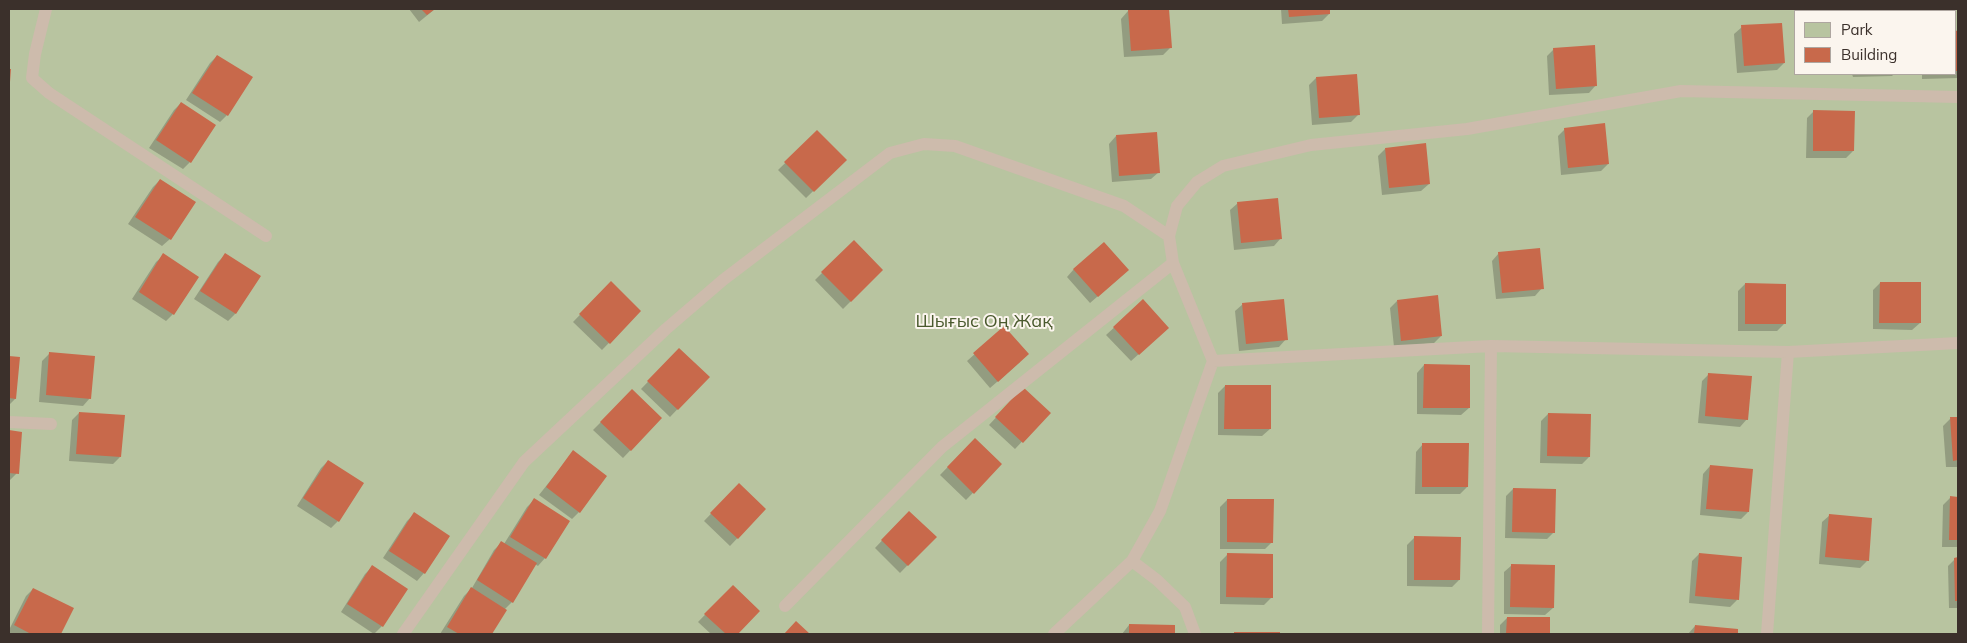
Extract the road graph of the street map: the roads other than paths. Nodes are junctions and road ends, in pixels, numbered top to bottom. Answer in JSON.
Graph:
{"nodes":[{"id":1,"x":46,"y":9,"type":"edge"},
{"id":2,"x":1958,"y":97,"type":"edge"},
{"id":3,"x":266,"y":236,"type":"dead end"},
{"id":4,"x":1169,"y":236,"type":"junction"},
{"id":5,"x":1173,"y":263,"type":"junction"},
{"id":6,"x":1958,"y":343,"type":"edge"},
{"id":7,"x":1491,"y":346,"type":"junction"},
{"id":8,"x":1788,"y":352,"type":"junction"},
{"id":9,"x":1213,"y":360,"type":"junction"},
{"id":10,"x":9,"y":422,"type":"edge"},
{"id":11,"x":51,"y":424,"type":"dead end"},
{"id":12,"x":1132,"y":561,"type":"junction"},
{"id":13,"x":785,"y":606,"type":"dead end"},
{"id":14,"x":403,"y":634,"type":"edge"},
{"id":15,"x":1054,"y":634,"type":"edge"},
{"id":16,"x":1195,"y":634,"type":"edge"},
{"id":17,"x":1488,"y":634,"type":"edge"},
{"id":18,"x":1768,"y":634,"type":"edge"}],
"edges":[{"from":1,"to":3,"type":"lane"},
{"from":2,"to":4,"type":"lane"},
{"from":4,"to":5,"type":"lane"},
{"from":4,"to":14,"type":"lane"},
{"from":5,"to":9,"type":"lane"},
{"from":5,"to":13,"type":"lane"},
{"from":6,"to":8,"type":"lane"},
{"from":7,"to":8,"type":"lane"},
{"from":7,"to":9,"type":"lane"},
{"from":7,"to":17,"type":"lane"},
{"from":8,"to":18,"type":"lane"},
{"from":9,"to":12,"type":"lane"},
{"from":10,"to":11,"type":"lane"},
{"from":12,"to":15,"type":"lane"},
{"from":12,"to":16,"type":"lane"}]}
